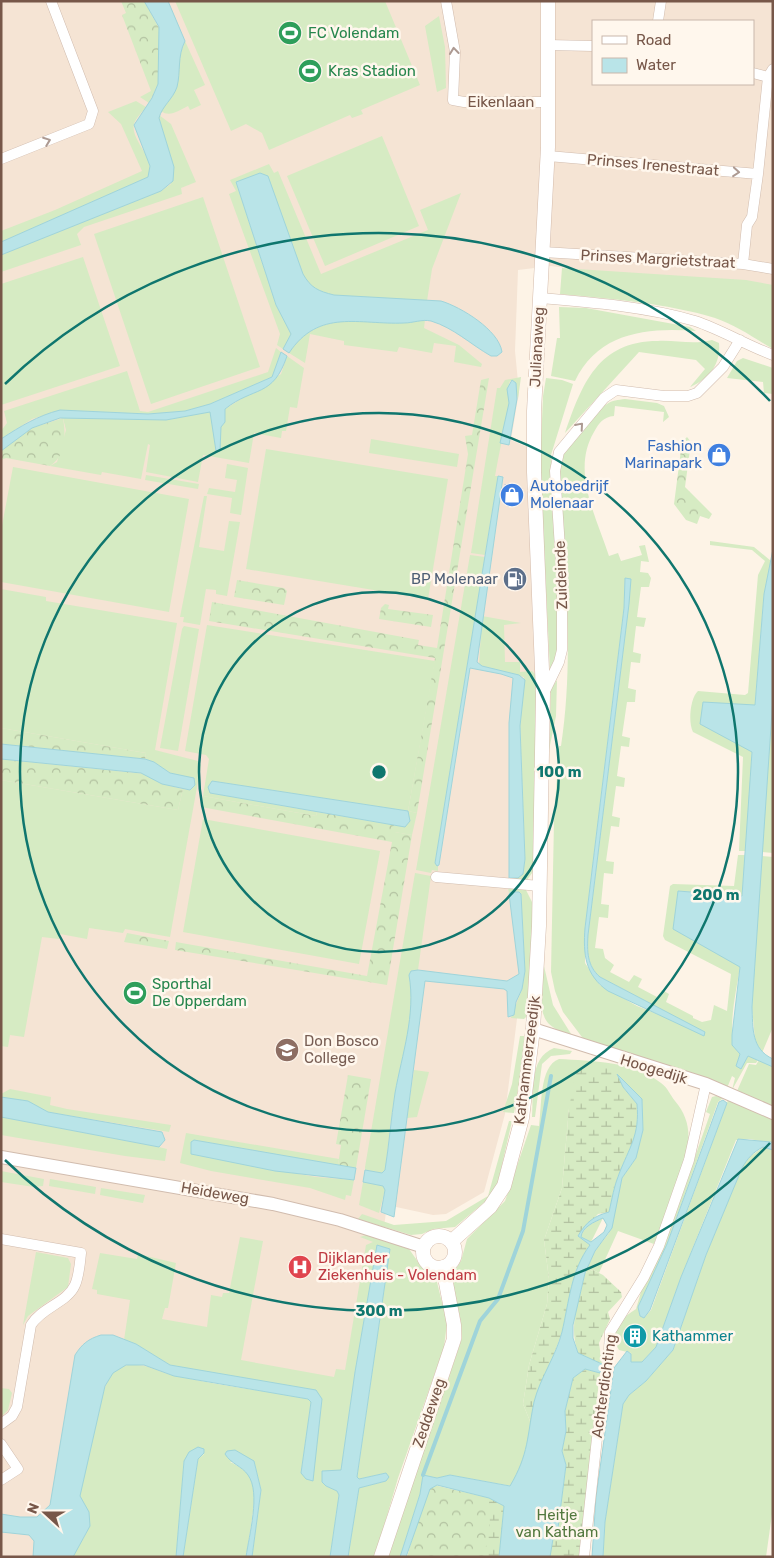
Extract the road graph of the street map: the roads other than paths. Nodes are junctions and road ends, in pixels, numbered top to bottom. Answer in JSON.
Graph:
{"nodes":[{"id":1,"x":51,"y":1,"type":"edge"},
{"id":2,"x":446,"y":1,"type":"edge"},
{"id":3,"x":548,"y":1,"type":"edge"},
{"id":4,"x":661,"y":1,"type":"edge"},
{"id":5,"x":658,"y":20,"type":"edge"},
{"id":6,"x":548,"y":45,"type":"junction"},
{"id":7,"x":592,"y":46,"type":"edge"},
{"id":8,"x":754,"y":73,"type":"edge"},
{"id":9,"x":771,"y":73,"type":"edge"},
{"id":10,"x":549,"y":102,"type":"junction"},
{"id":11,"x":548,"y":156,"type":"junction"},
{"id":12,"x":1,"y":159,"type":"edge"},
{"id":13,"x":758,"y":174,"type":"junction"},
{"id":14,"x":543,"y":252,"type":"junction"},
{"id":15,"x":743,"y":264,"type":"junction"},
{"id":16,"x":773,"y":269,"type":"edge"},
{"id":17,"x":540,"y":298,"type":"junction"},
{"id":18,"x":740,"y":340,"type":"junction"},
{"id":19,"x":773,"y":354,"type":"edge"},
{"id":20,"x":543,"y":694,"type":"junction"},
{"id":21,"x":436,"y":877,"type":"dead end"},
{"id":22,"x":540,"y":886,"type":"junction"},
{"id":23,"x":533,"y":1030,"type":"junction"},
{"id":24,"x":706,"y":1084,"type":"junction"},
{"id":25,"x":773,"y":1113,"type":"edge"},
{"id":26,"x":1,"y":1157,"type":"edge"},
{"id":27,"x":1,"y":1239,"type":"edge"},
{"id":28,"x":452,"y":1242,"type":"junction"},
{"id":29,"x":424,"y":1247,"type":"junction"},
{"id":30,"x":443,"y":1267,"type":"junction"},
{"id":31,"x":1,"y":1424,"type":"edge"},
{"id":32,"x":1,"y":1444,"type":"edge"},
{"id":33,"x":1,"y":1480,"type":"edge"},
{"id":34,"x":381,"y":1557,"type":"edge"},
{"id":35,"x":584,"y":1557,"type":"edge"}],
"edges":[{"from":12,"to":1,"type":"street","one_way":true},
{"from":10,"to":2,"type":"street","name":"Eikenlaan","one_way":true},
{"from":3,"to":6,"type":"main road","name":"Julianaweg"},
{"from":4,"to":5,"type":"street"},
{"from":6,"to":7,"type":"street"},
{"from":6,"to":10,"type":"main road","name":"Julianaweg"},
{"from":8,"to":9,"type":"street"},
{"from":9,"to":13,"type":"street"},
{"from":10,"to":11,"type":"main road","name":"Julianaweg"},
{"from":11,"to":13,"type":"street","name":"Prinses Irenestraat","one_way":true},
{"from":11,"to":14,"type":"main road","name":"Julianaweg"},
{"from":13,"to":15,"type":"street"},
{"from":14,"to":15,"type":"street","name":"Prinses Margrietstraat"},
{"from":14,"to":17,"type":"main road","name":"Julianaweg"},
{"from":15,"to":16,"type":"street","name":"Prinses Margrietstraat"},
{"from":17,"to":18,"type":"street"},
{"from":17,"to":20,"type":"main road","name":"Julianaweg"},
{"from":18,"to":19,"type":"street"},
{"from":20,"to":18,"type":"street","name":"Zuideinde","one_way":true},
{"from":20,"to":22,"type":"main road","name":"Kathammerzeedijk"},
{"from":21,"to":22,"type":"street"},
{"from":22,"to":23,"type":"main road","name":"Kathammerzeedijk"},
{"from":23,"to":24,"type":"street","name":"Hoogedijk"},
{"from":23,"to":28,"type":"main road","name":"Kathammerzeedijk"},
{"from":24,"to":25,"type":"street","name":"Hoogedijk"},
{"from":24,"to":35,"type":"street","name":"Achterdichting"},
{"from":26,"to":29,"type":"street","name":"Heideweg"},
{"from":27,"to":31,"type":"street"},
{"from":28,"to":29,"type":"main road"},
{"from":28,"to":30,"type":"main road"},
{"from":29,"to":30,"type":"main road"},
{"from":30,"to":34,"type":"main road","name":"Zeddeweg"},
{"from":32,"to":33,"type":"street"}]}
